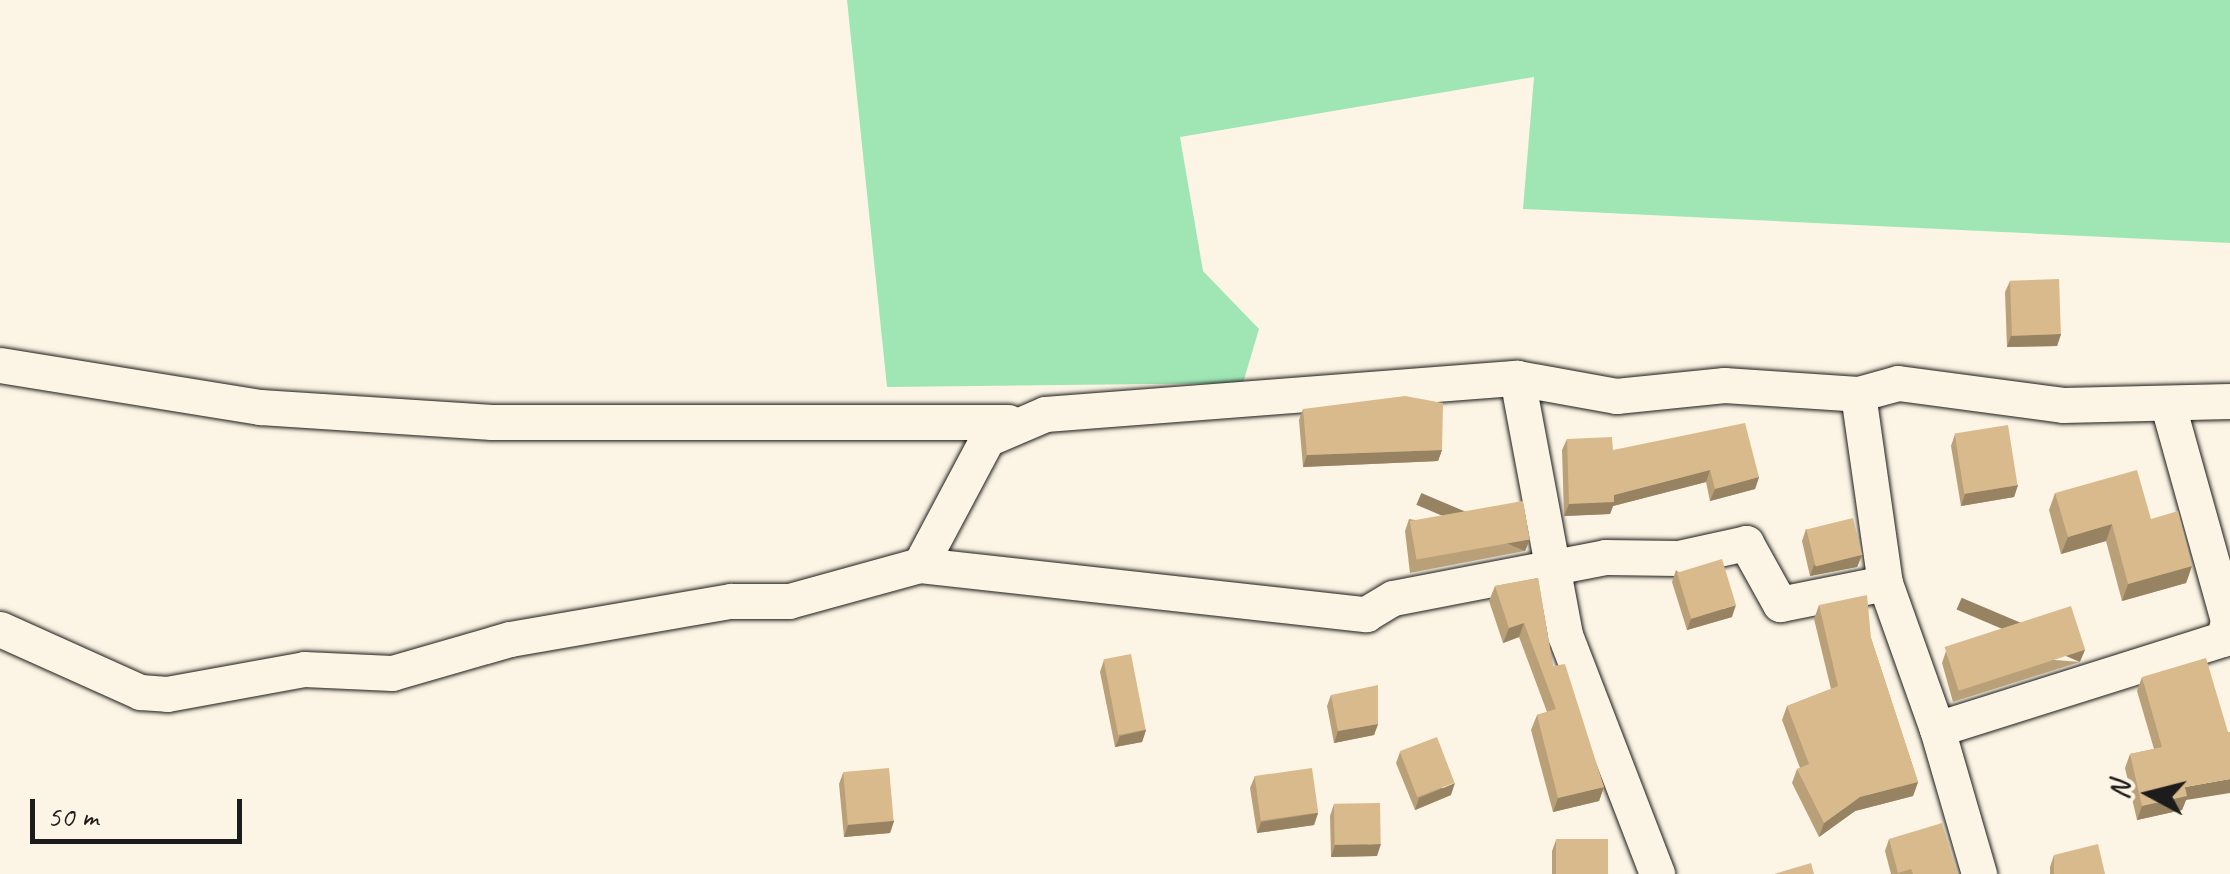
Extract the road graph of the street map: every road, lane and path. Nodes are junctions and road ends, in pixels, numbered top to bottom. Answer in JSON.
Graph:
{"nodes":[{"id":1,"x":0,"y":365,"type":"edge"},
{"id":2,"x":1517,"y":378,"type":"junction"},
{"id":3,"x":1858,"y":394,"type":"junction"},
{"id":4,"x":2230,"y":401,"type":"edge"},
{"id":5,"x":2169,"y":409,"type":"junction"},
{"id":6,"x":1008,"y":422,"type":"junction"},
{"id":7,"x":920,"y":565,"type":"junction"},
{"id":8,"x":1554,"y":568,"type":"junction"},
{"id":9,"x":1885,"y":583,"type":"junction"},
{"id":10,"x":2229,"y":619,"type":"edge"},
{"id":11,"x":0,"y":629,"type":"edge"},
{"id":12,"x":1938,"y":729,"type":"junction"},
{"id":13,"x":1657,"y":874,"type":"edge"},
{"id":14,"x":1979,"y":874,"type":"edge"}],
"edges":[{"from":1,"to":6,"type":"street"},
{"from":2,"to":3,"type":"street"},
{"from":2,"to":6,"type":"street"},
{"from":2,"to":8,"type":"street"},
{"from":3,"to":5,"type":"street"},
{"from":3,"to":9,"type":"street"},
{"from":4,"to":5,"type":"street"},
{"from":5,"to":10,"type":"street"},
{"from":6,"to":7,"type":"street"},
{"from":7,"to":8,"type":"street"},
{"from":7,"to":11,"type":"street"},
{"from":8,"to":9,"type":"street"},
{"from":8,"to":13,"type":"street"},
{"from":9,"to":12,"type":"street"},
{"from":10,"to":12,"type":"street"},
{"from":12,"to":14,"type":"street"}]}
